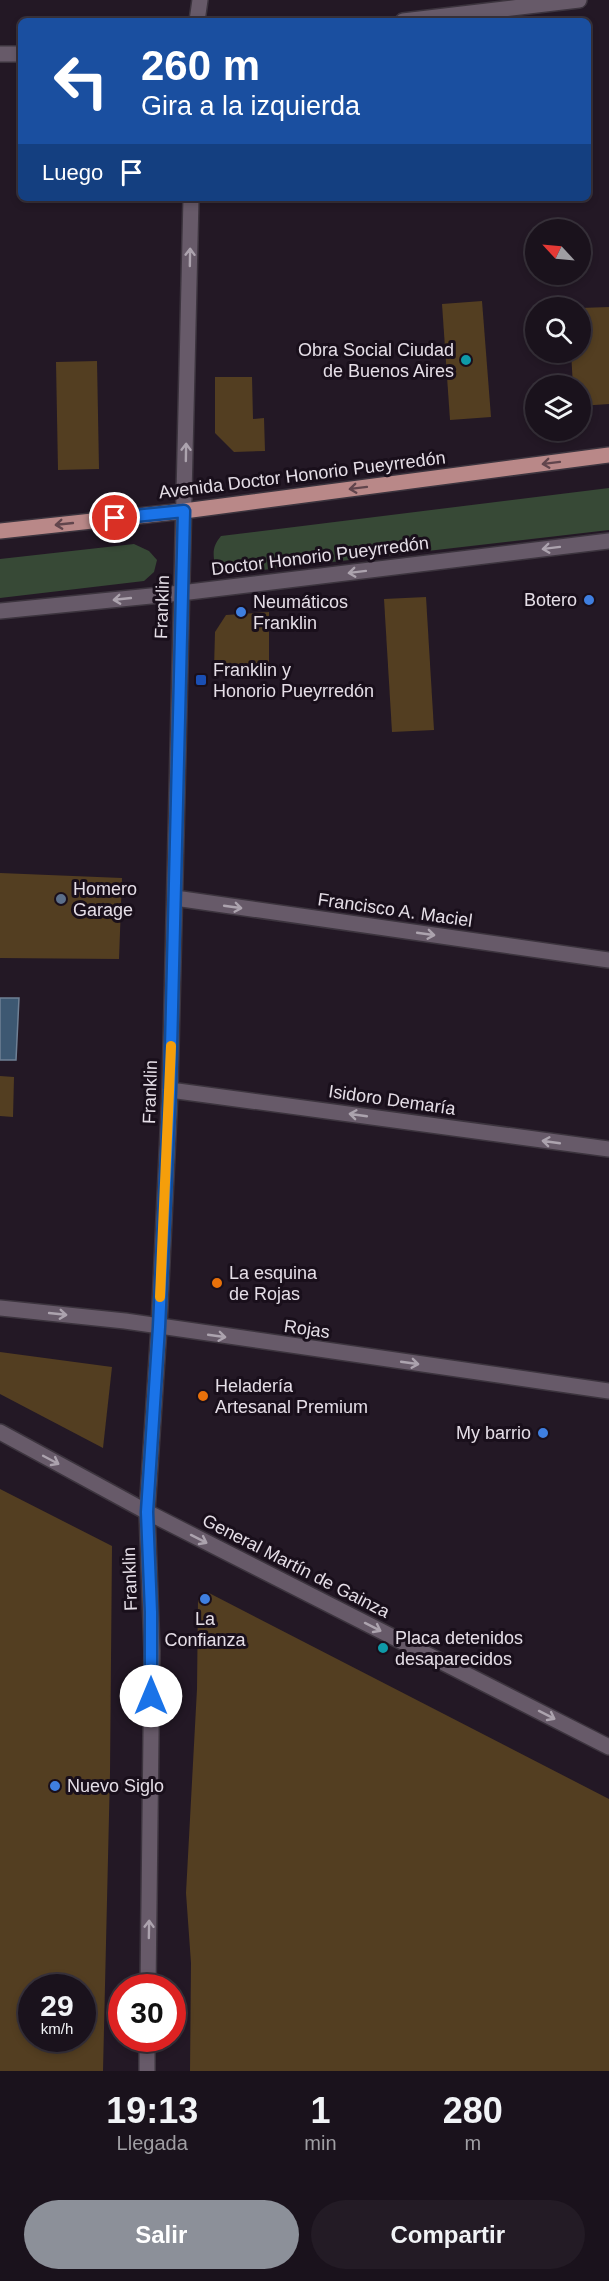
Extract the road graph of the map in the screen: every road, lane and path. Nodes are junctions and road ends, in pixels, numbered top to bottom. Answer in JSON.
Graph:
{"nodes":[{"id":1,"x":200,"y":0,"type":"edge"},
{"id":2,"x":579,"y":0,"type":"edge"},
{"id":3,"x":197,"y":18,"type":"edge"},
{"id":4,"x":428,"y":18,"type":"edge"},
{"id":5,"x":0,"y":54,"type":"edge"},
{"id":6,"x":18,"y":54,"type":"edge"},
{"id":7,"x":191,"y":201,"type":"edge"},
{"id":8,"x":609,"y":455,"type":"edge"},
{"id":9,"x":184,"y":511,"type":"junction"},
{"id":10,"x":0,"y":531,"type":"edge"},
{"id":11,"x":609,"y":541,"type":"edge"},
{"id":12,"x":182,"y":593,"type":"junction"},
{"id":13,"x":0,"y":611,"type":"edge"},
{"id":14,"x":175,"y":898,"type":"junction"},
{"id":15,"x":609,"y":960,"type":"edge"},
{"id":16,"x":170,"y":1090,"type":"junction"},
{"id":17,"x":609,"y":1149,"type":"edge"},
{"id":18,"x":0,"y":1308,"type":"edge"},
{"id":19,"x":159,"y":1327,"type":"junction"},
{"id":20,"x":609,"y":1390,"type":"edge"},
{"id":21,"x":0,"y":1432,"type":"edge"},
{"id":22,"x":147,"y":1512,"type":"junction"},
{"id":23,"x":609,"y":1747,"type":"edge"},
{"id":24,"x":148,"y":1974,"type":"edge"},
{"id":25,"x":147,"y":2052,"type":"edge"},
{"id":26,"x":147,"y":2071,"type":"edge"}],
"edges":[{"from":1,"to":3,"type":"street"},
{"from":2,"to":4,"type":"street"},
{"from":5,"to":6,"type":"street"},
{"from":9,"to":7,"type":"street","name":"Franklin","one_way":true},
{"from":8,"to":9,"type":"main road","name":"Avenida Doctor Honorio Pueyrredón","one_way":true},
{"from":9,"to":10,"type":"main road","name":"Avenida Doctor Honorio Pueyrredón","one_way":true},
{"from":9,"to":12,"type":"street","name":"Franklin"},
{"from":11,"to":12,"type":"street","name":"Doctor Honorio Pueyrredón","one_way":true},
{"from":12,"to":13,"type":"street","name":"Doctor Honorio Pueyrredón","one_way":true},
{"from":12,"to":14,"type":"street","name":"Franklin"},
{"from":14,"to":15,"type":"street","name":"Francisco A. Maciel","one_way":true},
{"from":14,"to":16,"type":"street","name":"Franklin"},
{"from":17,"to":16,"type":"street","name":"Isidoro Demaría","one_way":true},
{"from":16,"to":19,"type":"street","name":"Franklin"},
{"from":18,"to":19,"type":"street","name":"Rojas","one_way":true},
{"from":19,"to":20,"type":"street","name":"Rojas","one_way":true},
{"from":19,"to":22,"type":"street","name":"Franklin"},
{"from":21,"to":22,"type":"street","name":"General Martín de Gainza","one_way":true},
{"from":22,"to":23,"type":"street","name":"General Martín de Gainza","one_way":true},
{"from":24,"to":22,"type":"street","name":"Franklin","one_way":true},
{"from":25,"to":26,"type":"street"}]}
